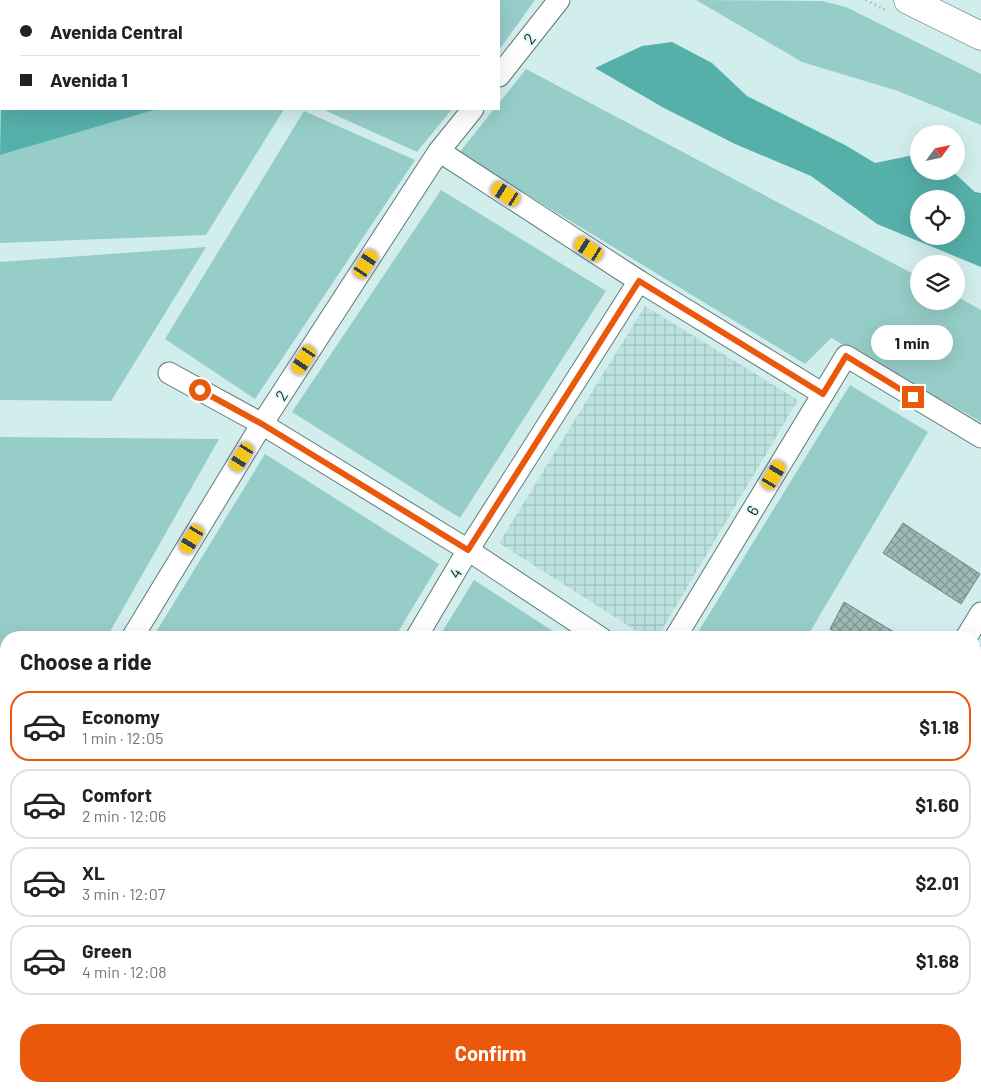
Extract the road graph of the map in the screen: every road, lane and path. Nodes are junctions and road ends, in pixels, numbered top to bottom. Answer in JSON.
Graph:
{"nodes":[{"id":1,"x":559,"y":0,"type":"edge"},
{"id":2,"x":908,"y":0,"type":"edge"},
{"id":3,"x":981,"y":36,"type":"edge"},
{"id":4,"x":500,"y":75,"type":"edge"},
{"id":5,"x":472,"y":110,"type":"edge"},
{"id":6,"x":439,"y":151,"type":"junction"},
{"id":7,"x":639,"y":281,"type":"junction"},
{"id":8,"x":169,"y":374,"type":"dead end"},
{"id":9,"x":823,"y":394,"type":"junction"},
{"id":10,"x":262,"y":424,"type":"junction"},
{"id":11,"x":981,"y":437,"type":"edge"},
{"id":12,"x":468,"y":550,"type":"junction"},
{"id":13,"x":981,"y":613,"type":"edge"},
{"id":14,"x":136,"y":631,"type":"edge"},
{"id":15,"x":420,"y":631,"type":"edge"},
{"id":16,"x":591,"y":631,"type":"edge"},
{"id":17,"x":679,"y":631,"type":"edge"},
{"id":18,"x":970,"y":631,"type":"edge"}],
"edges":[{"from":1,"to":4,"type":"street","name":"2"},
{"from":2,"to":3,"type":"highway"},
{"from":5,"to":6,"type":"street","name":"2"},
{"from":6,"to":7,"type":"street"},
{"from":6,"to":10,"type":"street","name":"2"},
{"from":7,"to":9,"type":"street"},
{"from":7,"to":12,"type":"street","name":"4"},
{"from":8,"to":10,"type":"street"},
{"from":9,"to":11,"type":"street","name":"6"},
{"from":9,"to":17,"type":"street","name":"6"},
{"from":10,"to":12,"type":"street"},
{"from":10,"to":14,"type":"street","name":"2"},
{"from":12,"to":15,"type":"street","name":"4"},
{"from":12,"to":16,"type":"street"},
{"from":13,"to":18,"type":"street"}]}
